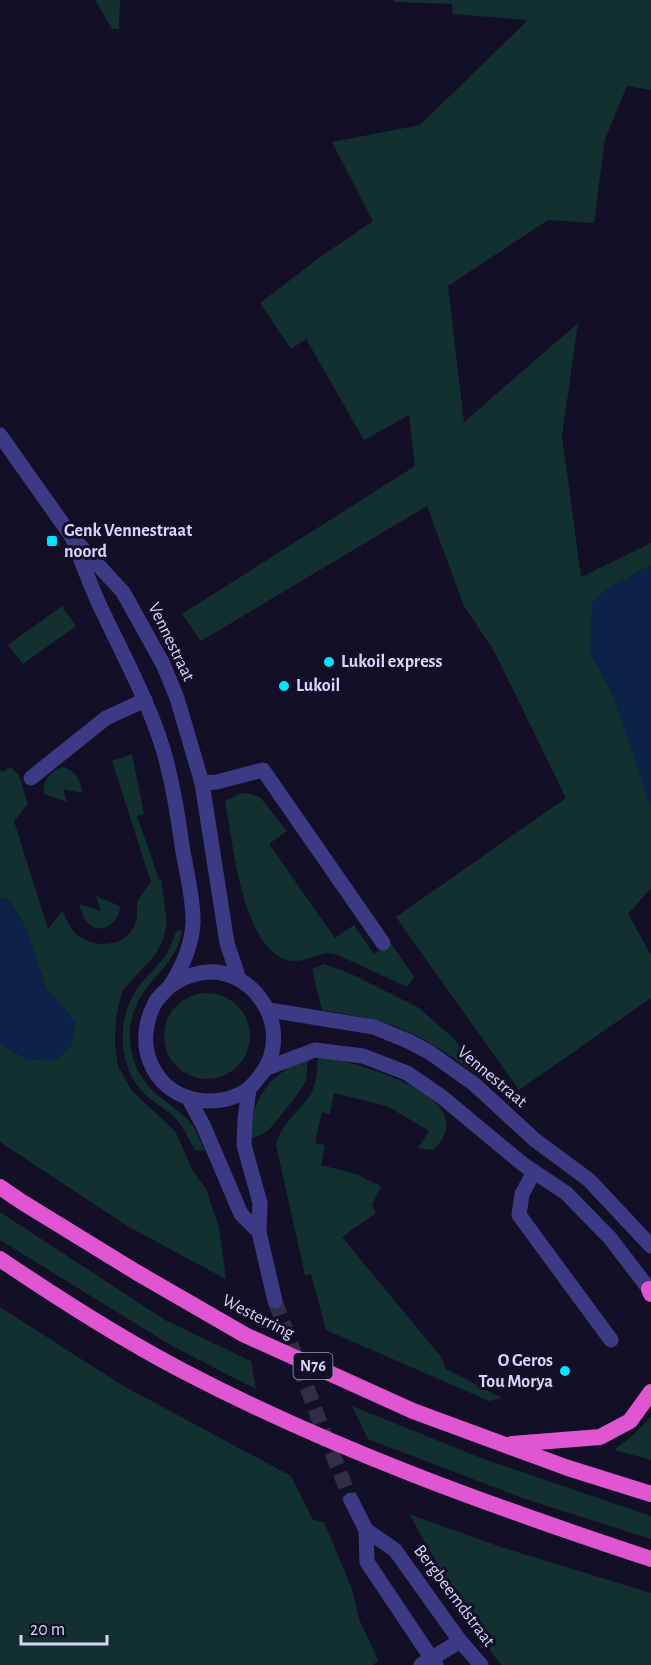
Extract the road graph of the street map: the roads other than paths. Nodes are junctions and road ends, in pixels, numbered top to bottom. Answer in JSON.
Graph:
{"nodes":[{"id":1,"x":0,"y":435,"type":"edge"},
{"id":2,"x":72,"y":537,"type":"junction"},
{"id":3,"x":145,"y":700,"type":"junction"},
{"id":4,"x":31,"y":778,"type":"dead end"},
{"id":5,"x":202,"y":783,"type":"junction"},
{"id":6,"x":383,"y":943,"type":"dead end"},
{"id":7,"x":238,"y":979,"type":"junction"},
{"id":8,"x":172,"y":985,"type":"junction"},
{"id":9,"x":269,"y":1010,"type":"junction"},
{"id":10,"x":267,"y":1068,"type":"junction"},
{"id":11,"x":249,"y":1089,"type":"junction"},
{"id":12,"x":189,"y":1098,"type":"junction"},
{"id":13,"x":534,"y":1172,"type":"junction"},
{"id":14,"x":0,"y":1186,"type":"edge"},
{"id":15,"x":259,"y":1232,"type":"junction"},
{"id":16,"x":651,"y":1246,"type":"edge"},
{"id":17,"x":0,"y":1259,"type":"edge"},
{"id":18,"x":650,"y":1290,"type":"edge"},
{"id":19,"x":275,"y":1301,"type":"tunnel mouth"},
{"id":20,"x":611,"y":1340,"type":"dead end"},
{"id":21,"x":651,"y":1392,"type":"edge"},
{"id":22,"x":507,"y":1445,"type":"junction"},
{"id":23,"x":651,"y":1494,"type":"edge"},
{"id":24,"x":351,"y":1500,"type":"tunnel mouth"},
{"id":25,"x":366,"y":1530,"type":"junction"},
{"id":26,"x":651,"y":1559,"type":"edge"},
{"id":27,"x":460,"y":1641,"type":"junction"},
{"id":28,"x":430,"y":1663,"type":"edge"},
{"id":29,"x":481,"y":1665,"type":"edge"}],
"edges":[{"from":1,"to":2,"type":"street","name":"Vennestraat"},
{"from":2,"to":3,"type":"street","name":"Vennestraat"},
{"from":2,"to":5,"type":"street","name":"Vennestraat"},
{"from":3,"to":4,"type":"street"},
{"from":3,"to":8,"type":"street","name":"Vennestraat"},
{"from":5,"to":6,"type":"street"},
{"from":5,"to":7,"type":"street","name":"Vennestraat"},
{"from":7,"to":8,"type":"street","name":"Vennestraat"},
{"from":7,"to":9,"type":"street","name":"Vennestraat"},
{"from":8,"to":12,"type":"street","name":"Vennestraat"},
{"from":9,"to":10,"type":"street","name":"Vennestraat"},
{"from":9,"to":16,"type":"street","name":"Vennestraat"},
{"from":10,"to":11,"type":"street","name":"Vennestraat"},
{"from":10,"to":13,"type":"street","name":"Vennestraat"},
{"from":11,"to":12,"type":"street","name":"Vennestraat"},
{"from":11,"to":15,"type":"street"},
{"from":12,"to":15,"type":"street","name":"Vennestraat"},
{"from":13,"to":18,"type":"street","name":"Vennestraat"},
{"from":13,"to":20,"type":"street"},
{"from":14,"to":22,"type":"highway","name":"Westerring","number":"N76"},
{"from":15,"to":19,"type":"street"},
{"from":17,"to":26,"type":"highway"},
{"from":21,"to":22,"type":"highway"},
{"from":22,"to":23,"type":"highway","name":"Westerring","number":"N76"},
{"from":24,"to":25,"type":"street","name":"Bergbeemdstraat"},
{"from":25,"to":27,"type":"street","name":"Bergbeemdstraat"},
{"from":25,"to":28,"type":"street","name":"Bergbeemdstraat"},
{"from":27,"to":28,"type":"street"},
{"from":27,"to":29,"type":"street","name":"Bergbeemdstraat"}]}
